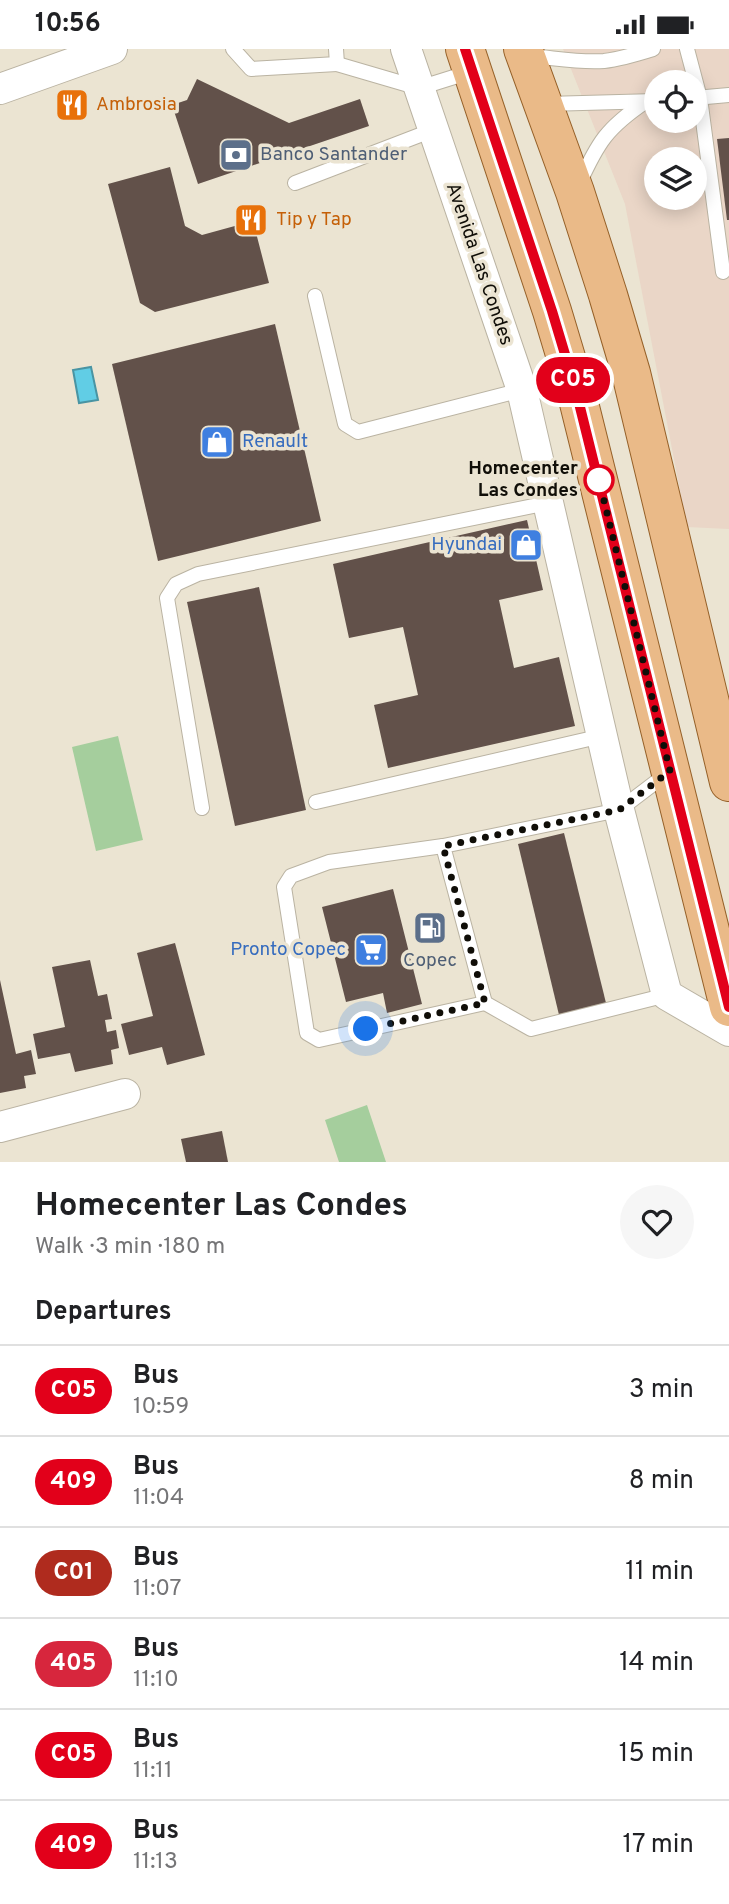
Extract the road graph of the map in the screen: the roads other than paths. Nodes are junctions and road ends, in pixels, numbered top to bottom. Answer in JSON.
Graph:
{"nodes":[{"id":1,"x":112,"y":49,"type":"edge"},
{"id":2,"x":233,"y":49,"type":"edge"},
{"id":3,"x":405,"y":49,"type":"edge"},
{"id":4,"x":653,"y":49,"type":"edge"},
{"id":5,"x":687,"y":49,"type":"edge"},
{"id":6,"x":524,"y":52,"type":"edge"},
{"id":7,"x":337,"y":56,"type":"edge"},
{"id":8,"x":470,"y":57,"type":"edge"},
{"id":9,"x":691,"y":70,"type":"edge"},
{"id":10,"x":419,"y":88,"type":"junction"},
{"id":11,"x":0,"y":89,"type":"edge"},
{"id":12,"x":729,"y":95,"type":"edge"},
{"id":13,"x":707,"y":97,"type":"edge"},
{"id":14,"x":644,"y":101,"type":"edge"},
{"id":15,"x":544,"y":104,"type":"junction"},
{"id":16,"x":644,"y":105,"type":"edge"},
{"id":17,"x":433,"y":130,"type":"junction"},
{"id":18,"x":702,"y":133,"type":"edge"},
{"id":19,"x":295,"y":183,"type":"dead end"},
{"id":20,"x":575,"y":192,"type":"junction"},
{"id":21,"x":723,"y":272,"type":"dead end"},
{"id":22,"x":315,"y":296,"type":"dead end"},
{"id":23,"x":522,"y":390,"type":"junction"},
{"id":24,"x":548,"y":503,"type":"junction"},
{"id":25,"x":602,"y":736,"type":"junction"},
{"id":26,"x":670,"y":771,"type":"junction"},
{"id":27,"x":729,"y":782,"type":"edge"},
{"id":28,"x":316,"y":802,"type":"dead end"},
{"id":29,"x":202,"y":808,"type":"dead end"},
{"id":30,"x":619,"y":810,"type":"junction"},
{"id":31,"x":443,"y":846,"type":"junction"},
{"id":32,"x":667,"y":995,"type":"junction"},
{"id":33,"x":485,"y":1003,"type":"junction"},
{"id":34,"x":729,"y":1007,"type":"edge"},
{"id":35,"x":729,"y":1031,"type":"edge"},
{"id":36,"x":125,"y":1094,"type":"dead end"},
{"id":37,"x":0,"y":1127,"type":"edge"}],
"edges":[{"from":1,"to":11,"type":"street"},
{"from":2,"to":7,"type":"lane"},
{"from":3,"to":10,"type":"street","name":"Avenida Las Condes"},
{"from":4,"to":6,"type":"lane"},
{"from":5,"to":9,"type":"lane"},
{"from":6,"to":15,"type":"main road"},
{"from":7,"to":10,"type":"lane"},
{"from":8,"to":10,"type":"lane"},
{"from":8,"to":15,"type":"main road"},
{"from":8,"to":26,"type":"main road"},
{"from":10,"to":17,"type":"street","name":"Avenida Las Condes"},
{"from":12,"to":13,"type":"lane"},
{"from":14,"to":15,"type":"lane"},
{"from":15,"to":20,"type":"main road"},
{"from":16,"to":20,"type":"lane"},
{"from":17,"to":19,"type":"lane"},
{"from":17,"to":23,"type":"street","name":"Avenida Las Condes"},
{"from":18,"to":21,"type":"lane"},
{"from":20,"to":27,"type":"main road"},
{"from":22,"to":23,"type":"lane"},
{"from":23,"to":24,"type":"street","name":"Avenida Las Condes"},
{"from":24,"to":25,"type":"street","name":"Avenida Las Condes"},
{"from":24,"to":29,"type":"lane"},
{"from":25,"to":28,"type":"lane"},
{"from":25,"to":30,"type":"street","name":"Avenida Las Condes"},
{"from":26,"to":30,"type":"lane"},
{"from":26,"to":34,"type":"main road"},
{"from":30,"to":31,"type":"lane"},
{"from":30,"to":32,"type":"street","name":"Avenida Las Condes"},
{"from":31,"to":33,"type":"lane"},
{"from":31,"to":33,"type":"lane"},
{"from":32,"to":33,"type":"lane"},
{"from":32,"to":35,"type":"street"},
{"from":36,"to":37,"type":"street"}]}
